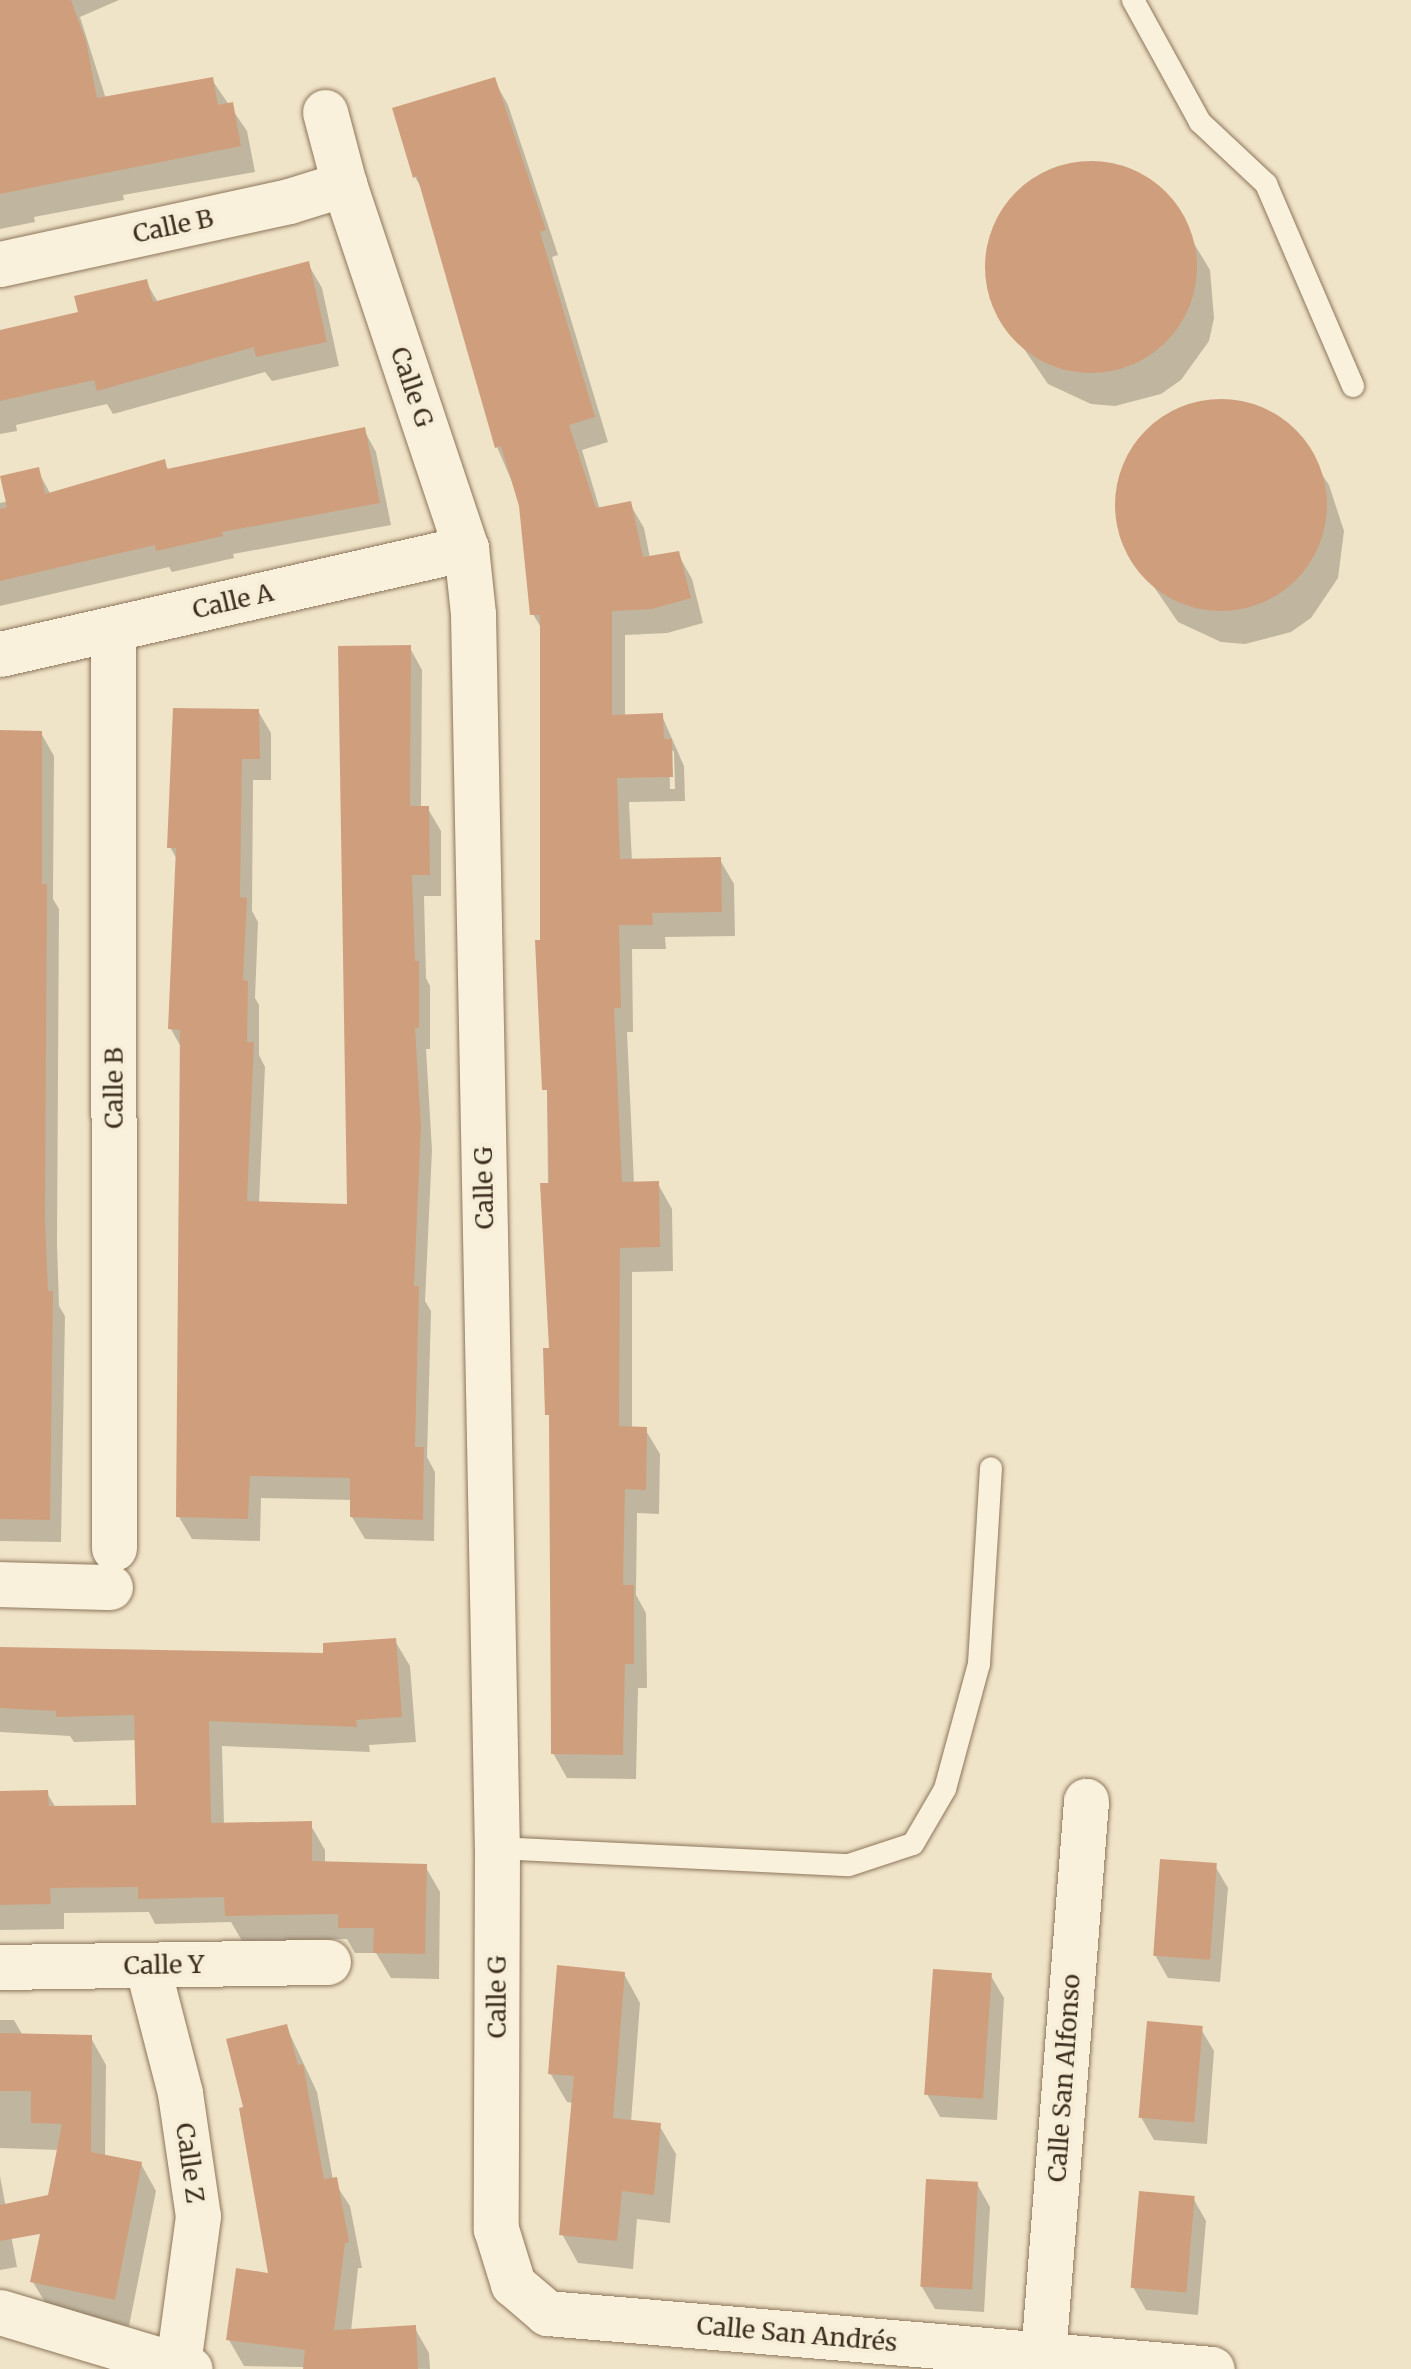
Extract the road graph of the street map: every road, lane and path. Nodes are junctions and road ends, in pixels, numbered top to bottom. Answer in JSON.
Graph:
{"nodes":[{"id":1,"x":1133,"y":0,"type":"edge"},
{"id":2,"x":325,"y":112,"type":"dead end"},
{"id":3,"x":344,"y":184,"type":"junction"},
{"id":4,"x":0,"y":264,"type":"edge"},
{"id":5,"x":1354,"y":386,"type":"dead end"},
{"id":6,"x":466,"y":548,"type":"junction"},
{"id":7,"x":113,"y":628,"type":"junction"},
{"id":8,"x":0,"y":654,"type":"edge"},
{"id":9,"x":991,"y":1468,"type":"dead end"},
{"id":10,"x":0,"y":1584,"type":"edge"},
{"id":11,"x":1086,"y":1800,"type":"dead end"},
{"id":12,"x":497,"y":1848,"type":"junction"},
{"id":13,"x":328,"y":1962,"type":"dead end"},
{"id":14,"x":147,"y":1965,"type":"junction"},
{"id":15,"x":0,"y":1966,"type":"edge"},
{"id":16,"x":513,"y":2284,"type":"joint"},
{"id":17,"x":0,"y":2312,"type":"edge"},
{"id":18,"x":1042,"y":2356,"type":"junction"},
{"id":19,"x":184,"y":2366,"type":"edge"},
{"id":20,"x":1212,"y":2369,"type":"edge"}],
"edges":[{"from":1,"to":5,"type":"lane"},
{"from":2,"to":3,"type":"street","name":"Calle G"},
{"from":3,"to":4,"type":"street","name":"Calle B"},
{"from":3,"to":6,"type":"street","name":"Calle G"},
{"from":6,"to":7,"type":"street","name":"Calle A"},
{"from":6,"to":12,"type":"street","name":"Calle G"},
{"from":7,"to":8,"type":"street","name":"Calle A"},
{"from":7,"to":10,"type":"street","name":"Calle B"},
{"from":9,"to":12,"type":"lane"},
{"from":11,"to":18,"type":"street","name":"Calle San Alfonso"},
{"from":12,"to":16,"type":"street","name":"Calle G"},
{"from":13,"to":14,"type":"street","name":"Calle Y"},
{"from":14,"to":15,"type":"street","name":"Calle Y"},
{"from":14,"to":19,"type":"street","name":"Calle Z"},
{"from":16,"to":18,"type":"street","name":"Calle San Andrés"},
{"from":17,"to":19,"type":"street"},
{"from":18,"to":20,"type":"street","name":"Calle San Andrés"}]}
